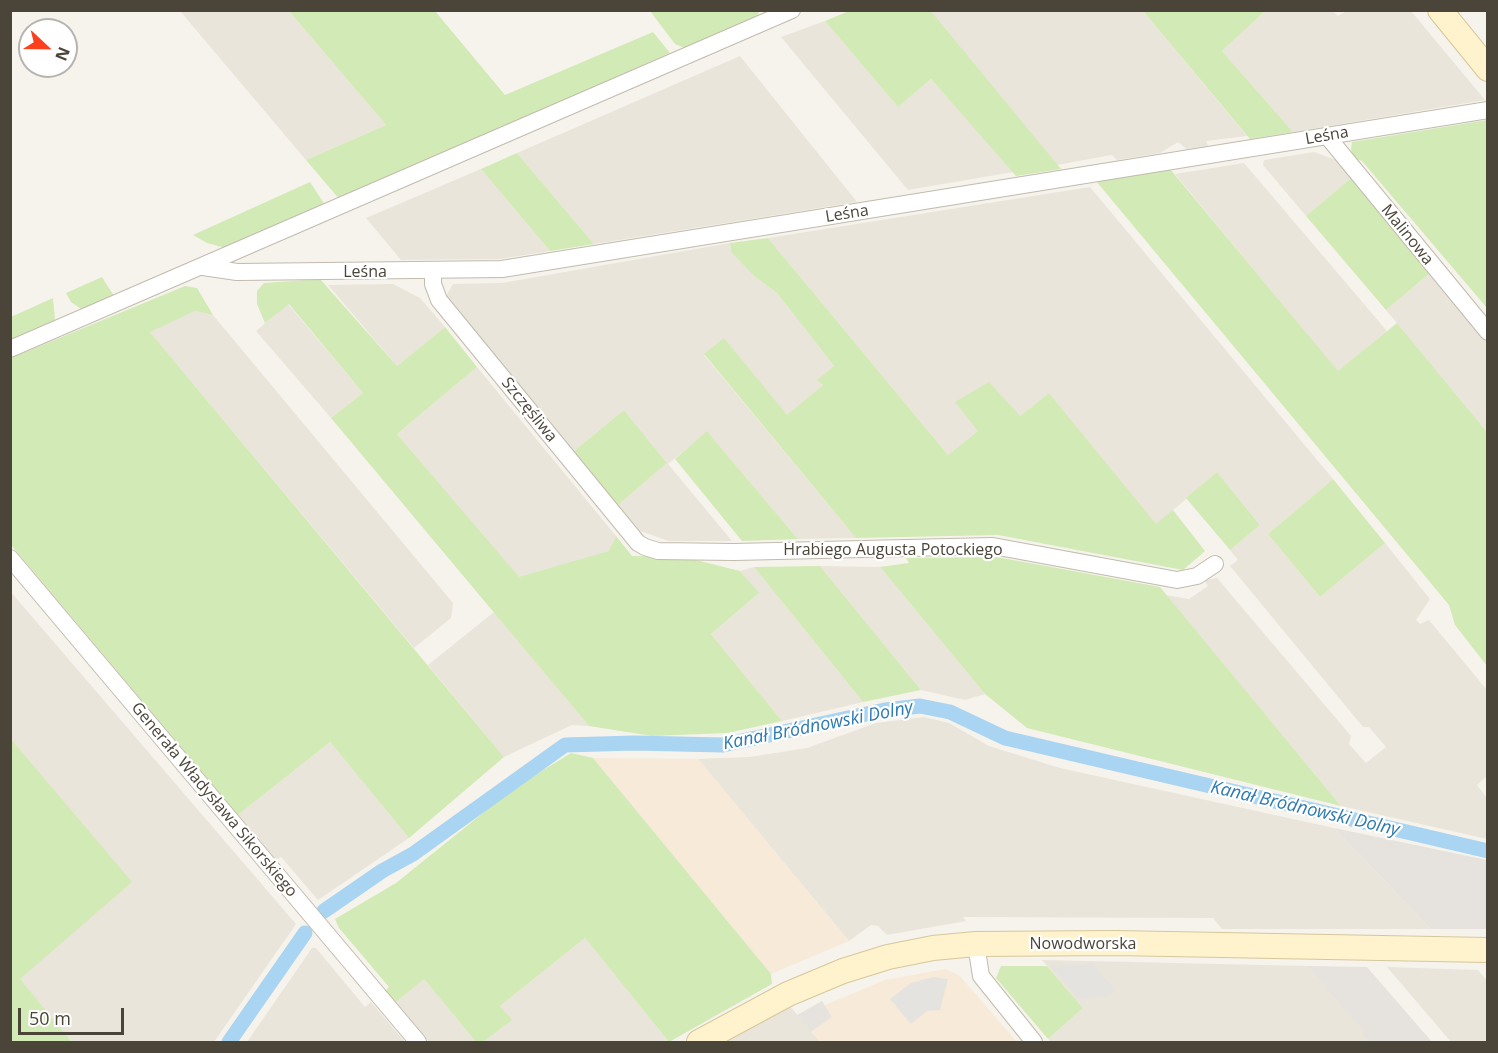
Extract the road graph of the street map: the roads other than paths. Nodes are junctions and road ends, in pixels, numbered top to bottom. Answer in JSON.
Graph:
{"nodes":[{"id":1,"x":792,"y":10,"type":"edge"},
{"id":2,"x":1440,"y":10,"type":"edge"},
{"id":3,"x":1488,"y":69,"type":"edge"},
{"id":4,"x":1488,"y":110,"type":"edge"},
{"id":5,"x":1327,"y":136,"type":"junction"},
{"id":6,"x":203,"y":267,"type":"junction"},
{"id":7,"x":433,"y":271,"type":"junction"},
{"id":8,"x":1488,"y":332,"type":"edge"},
{"id":9,"x":10,"y":349,"type":"edge"},
{"id":10,"x":638,"y":543,"type":"joint"},
{"id":11,"x":10,"y":558,"type":"edge"},
{"id":12,"x":1215,"y":564,"type":"dead end"},
{"id":13,"x":976,"y":944,"type":"junction"},
{"id":14,"x":1488,"y":950,"type":"edge"},
{"id":15,"x":418,"y":1042,"type":"edge"},
{"id":16,"x":699,"y":1042,"type":"edge"},
{"id":17,"x":1034,"y":1042,"type":"edge"}],
"edges":[{"from":1,"to":6,"type":"street"},
{"from":2,"to":3,"type":"main road"},
{"from":4,"to":5,"type":"street","name":"Leśna"},
{"from":5,"to":7,"type":"street","name":"Leśna"},
{"from":5,"to":8,"type":"street","name":"Malinowa"},
{"from":6,"to":7,"type":"street","name":"Leśna"},
{"from":6,"to":9,"type":"street"},
{"from":7,"to":10,"type":"street","name":"Szczęśliwa"},
{"from":10,"to":12,"type":"street","name":"Hrabiego Augusta Potockiego"},
{"from":11,"to":15,"type":"street","name":"Generała Władysława Sikorskiego"},
{"from":13,"to":14,"type":"main road","name":"Nowodworska"},
{"from":13,"to":16,"type":"main road","name":"Nowodworska"},
{"from":13,"to":17,"type":"street"}]}
